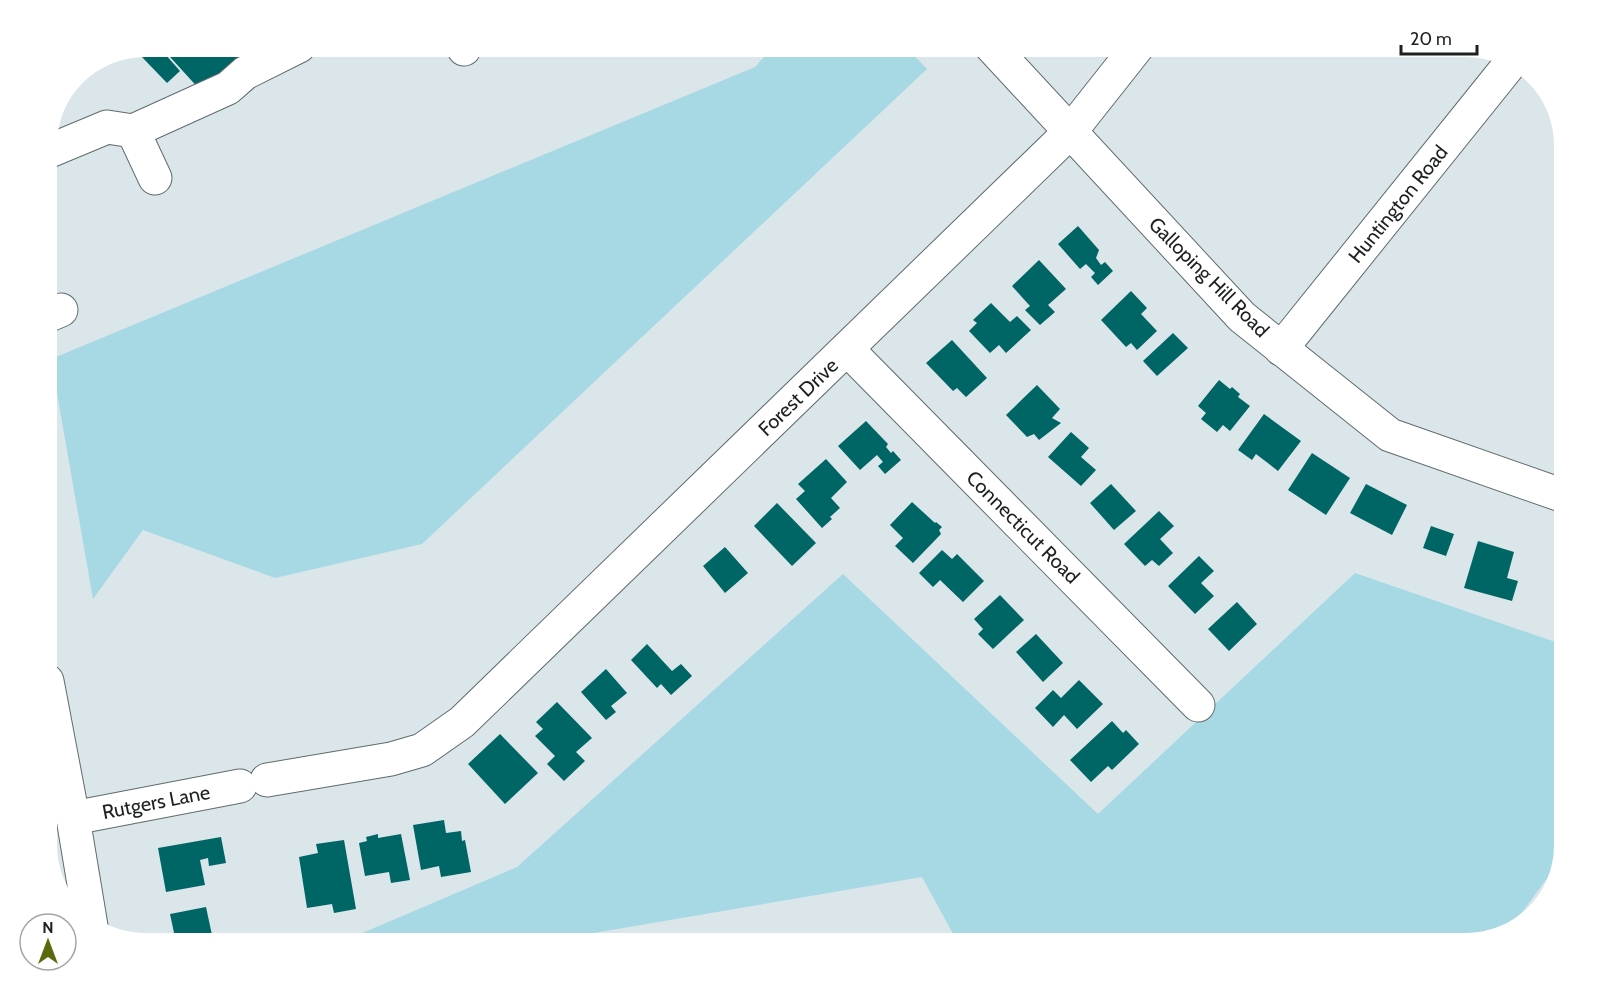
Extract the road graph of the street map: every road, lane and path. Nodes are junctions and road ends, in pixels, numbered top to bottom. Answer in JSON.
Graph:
{"nodes":[{"id":1,"x":277,"y":57,"type":"edge"},
{"id":2,"x":1001,"y":57,"type":"edge"},
{"id":3,"x":1129,"y":57,"type":"edge"},
{"id":4,"x":1507,"y":68,"type":"edge"},
{"id":5,"x":133,"y":131,"type":"junction"},
{"id":6,"x":1070,"y":132,"type":"junction"},
{"id":7,"x":57,"y":148,"type":"edge"},
{"id":8,"x":155,"y":178,"type":"dead end"},
{"id":9,"x":847,"y":349,"type":"junction"},
{"id":10,"x":1281,"y":349,"type":"junction"},
{"id":11,"x":1554,"y":491,"type":"edge"},
{"id":12,"x":1198,"y":705,"type":"dead end"},
{"id":13,"x":57,"y":758,"type":"edge"},
{"id":14,"x":391,"y":759,"type":"joint"},
{"id":15,"x":73,"y":818,"type":"junction"},
{"id":16,"x":89,"y":913,"type":"edge"}],
"edges":[{"from":1,"to":5,"type":"street"},
{"from":2,"to":6,"type":"street","name":"Galloping Hill Road"},
{"from":3,"to":6,"type":"street","name":"Forest Drive"},
{"from":4,"to":10,"type":"street","name":"Huntington Road"},
{"from":5,"to":7,"type":"street"},
{"from":5,"to":8,"type":"street"},
{"from":6,"to":9,"type":"street","name":"Forest Drive"},
{"from":6,"to":10,"type":"street","name":"Galloping Hill Road"},
{"from":9,"to":12,"type":"street","name":"Connecticut Road"},
{"from":9,"to":14,"type":"street","name":"Forest Drive"},
{"from":10,"to":11,"type":"street","name":"Galloping Hill Road"},
{"from":13,"to":15,"type":"street"},
{"from":14,"to":15,"type":"street","name":"Rutgers Lane"},
{"from":15,"to":16,"type":"street"}]}
